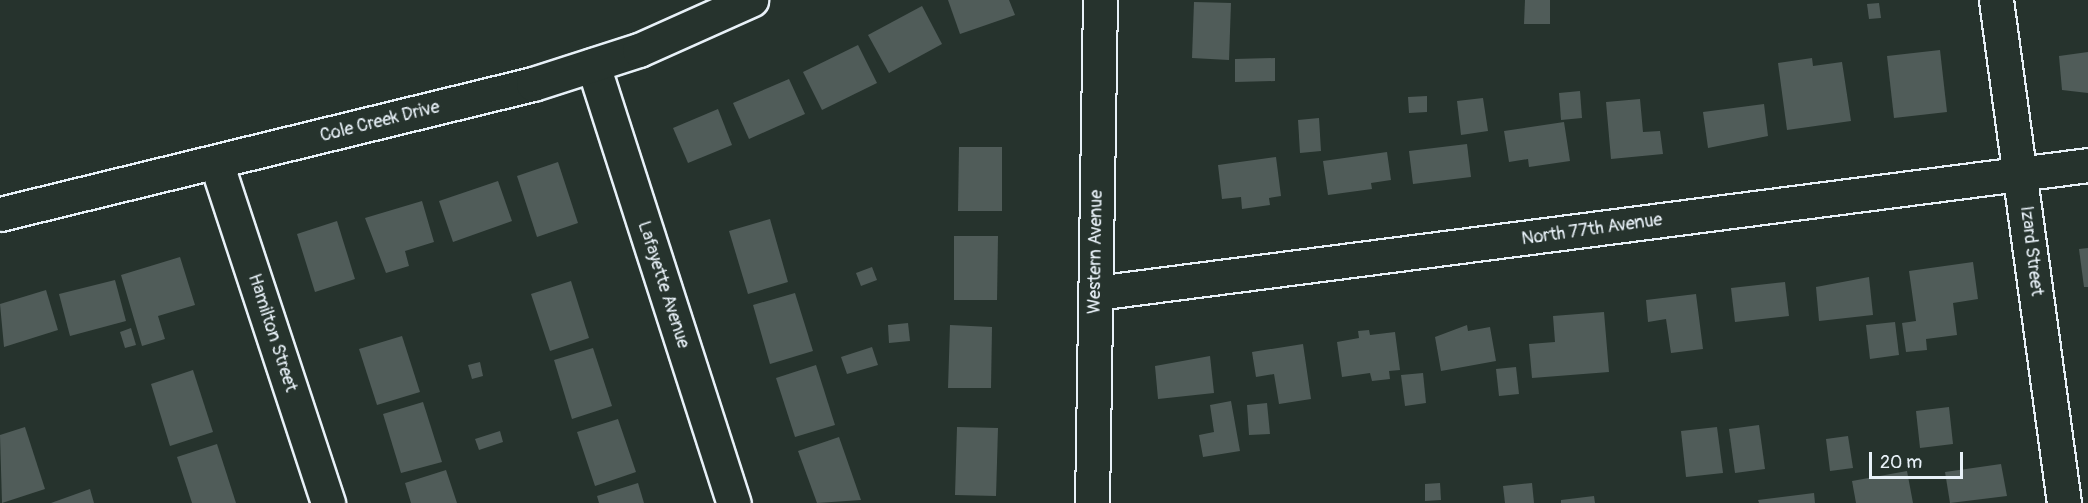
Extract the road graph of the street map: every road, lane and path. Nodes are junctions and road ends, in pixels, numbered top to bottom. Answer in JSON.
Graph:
{"nodes":[{"id":1,"x":751,"y":0,"type":"edge"},
{"id":2,"x":1101,"y":0,"type":"edge"},
{"id":3,"x":1996,"y":0,"type":"edge"},
{"id":4,"x":593,"y":66,"type":"junction"},
{"id":5,"x":216,"y":162,"type":"junction"},
{"id":6,"x":2088,"y":165,"type":"edge"},
{"id":7,"x":2021,"y":174,"type":"junction"},
{"id":8,"x":0,"y":214,"type":"edge"},
{"id":9,"x":1096,"y":293,"type":"junction"},
{"id":10,"x":328,"y":503,"type":"edge"},
{"id":11,"x":734,"y":503,"type":"edge"},
{"id":12,"x":1092,"y":503,"type":"edge"},
{"id":13,"x":2064,"y":503,"type":"edge"}],
"edges":[{"from":1,"to":4,"type":"street","name":"Cole Creek Drive"},
{"from":2,"to":9,"type":"street","name":"Western Avenue"},
{"from":3,"to":7,"type":"street","name":"Izard Street"},
{"from":4,"to":5,"type":"street","name":"Cole Creek Drive"},
{"from":4,"to":11,"type":"street","name":"Lafayette Avenue"},
{"from":5,"to":8,"type":"street","name":"Cole Creek Drive"},
{"from":5,"to":10,"type":"street","name":"Hamilton Street"},
{"from":6,"to":7,"type":"street","name":"North 77th Avenue"},
{"from":7,"to":9,"type":"street","name":"North 77th Avenue"},
{"from":7,"to":13,"type":"street","name":"Izard Street"},
{"from":9,"to":12,"type":"street","name":"Western Avenue"}]}
